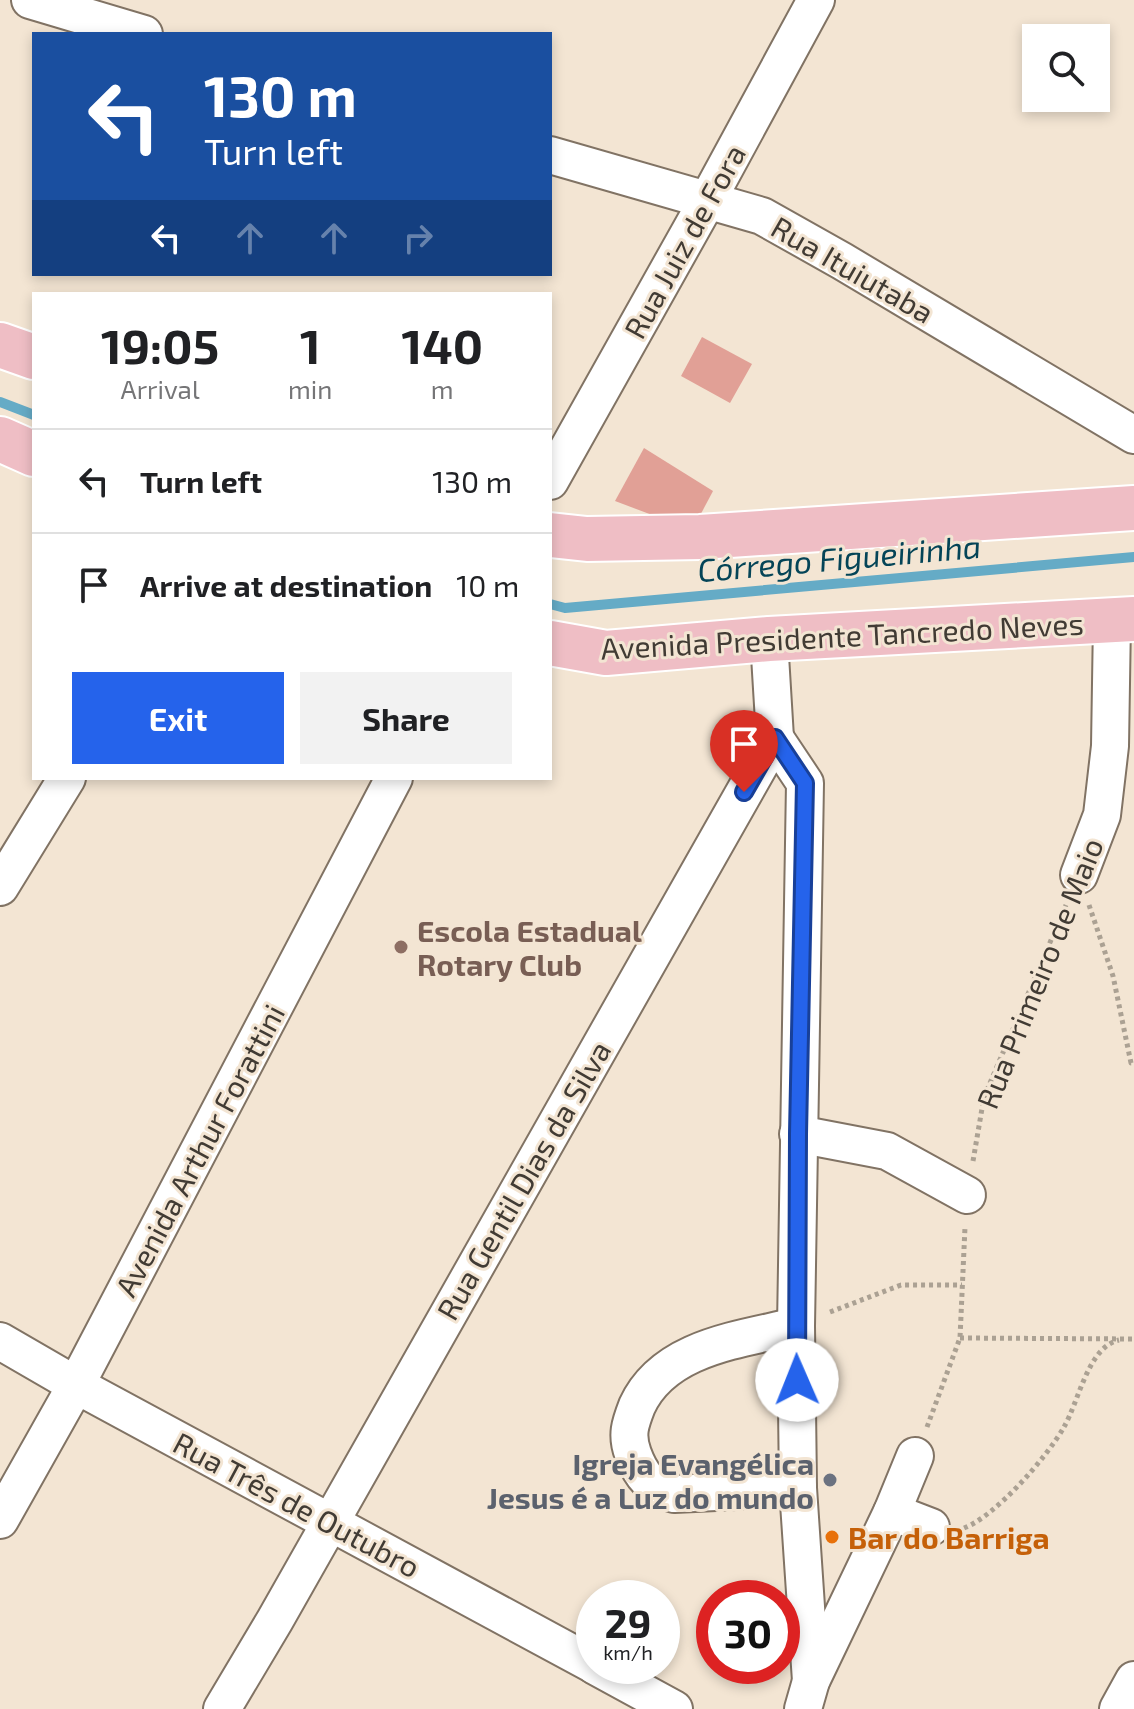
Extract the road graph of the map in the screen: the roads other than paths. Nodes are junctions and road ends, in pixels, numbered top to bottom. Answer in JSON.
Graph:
{"nodes":[{"id":1,"x":30,"y":0,"type":"edge"},
{"id":2,"x":816,"y":0,"type":"edge"},
{"id":3,"x":137,"y":32,"type":"edge"},
{"id":4,"x":552,"y":156,"type":"edge"},
{"id":5,"x":707,"y":201,"type":"junction"},
{"id":6,"x":0,"y":345,"type":"edge"},
{"id":7,"x":32,"y":356,"type":"edge"},
{"id":8,"x":1134,"y":435,"type":"edge"},
{"id":9,"x":0,"y":439,"type":"edge"},
{"id":10,"x":32,"y":453,"type":"edge"},
{"id":11,"x":552,"y":477,"type":"edge"},
{"id":12,"x":1134,"y":508,"type":"edge"},
{"id":13,"x":552,"y":535,"type":"edge"},
{"id":14,"x":1123,"y":620,"type":"edge"},
{"id":15,"x":769,"y":639,"type":"junction"},
{"id":16,"x":552,"y":643,"type":"edge"},
{"id":17,"x":775,"y":738,"type":"junction"},
{"id":18,"x":66,"y":780,"type":"edge"},
{"id":19,"x":393,"y":780,"type":"edge"},
{"id":20,"x":1079,"y":875,"type":"road end"},
{"id":21,"x":0,"y":887,"type":"edge"},
{"id":22,"x":798,"y":1134,"type":"junction"},
{"id":23,"x":967,"y":1195,"type":"road end"},
{"id":24,"x":796,"y":1326,"type":"junction"},
{"id":25,"x":0,"y":1341,"type":"edge"},
{"id":26,"x":76,"y":1385,"type":"junction"},
{"id":27,"x":915,"y":1456,"type":"dead end"},
{"id":28,"x":798,"y":1488,"type":"junction"},
{"id":29,"x":892,"y":1512,"type":"junction"},
{"id":30,"x":0,"y":1520,"type":"edge"},
{"id":31,"x":328,"y":1521,"type":"junction"},
{"id":32,"x":931,"y":1527,"type":"road end"},
{"id":33,"x":576,"y":1656,"type":"edge"},
{"id":34,"x":1134,"y":1680,"type":"edge"},
{"id":35,"x":628,"y":1684,"type":"edge"},
{"id":36,"x":807,"y":1695,"type":"edge"},
{"id":37,"x":222,"y":1709,"type":"edge"},
{"id":38,"x":674,"y":1709,"type":"edge"},
{"id":39,"x":1118,"y":1709,"type":"edge"}],
"edges":[{"from":1,"to":3,"type":"street"},
{"from":2,"to":5,"type":"street","name":"Rua Juiz de Fora"},
{"from":4,"to":5,"type":"street","name":"Rua Ituiutaba"},
{"from":5,"to":8,"type":"street","name":"Rua Ituiutaba"},
{"from":5,"to":11,"type":"street","name":"Rua Juiz de Fora"},
{"from":6,"to":7,"type":"main road"},
{"from":9,"to":10,"type":"main road"},
{"from":12,"to":13,"type":"main road"},
{"from":14,"to":15,"type":"main road","name":"Avenida Presidente Tancredo Neves"},
{"from":14,"to":20,"type":"street","name":"Rua Primeiro de Maio"},
{"from":15,"to":16,"type":"main road","name":"Avenida Presidente Tancredo Neves"},
{"from":15,"to":17,"type":"street"},
{"from":17,"to":22,"type":"street"},
{"from":17,"to":31,"type":"street","name":"Rua Gentil Dias da Silva"},
{"from":18,"to":21,"type":"street"},
{"from":19,"to":26,"type":"street","name":"Avenida Arthur Forattini"},
{"from":22,"to":23,"type":"street"},
{"from":22,"to":24,"type":"street"},
{"from":24,"to":28,"type":"street"},
{"from":24,"to":28,"type":"street"},
{"from":25,"to":26,"type":"street","name":"Rua Três de Outubro"},
{"from":26,"to":30,"type":"street","name":"Avenida Arthur Forattini"},
{"from":26,"to":31,"type":"street","name":"Rua Três de Outubro"},
{"from":27,"to":29,"type":"street"},
{"from":28,"to":36,"type":"street"},
{"from":29,"to":32,"type":"street"},
{"from":29,"to":36,"type":"street"},
{"from":31,"to":33,"type":"street","name":"Rua Três de Outubro"},
{"from":31,"to":37,"type":"street","name":"Rua Gentil Dias da Silva"},
{"from":34,"to":39,"type":"street"},
{"from":35,"to":38,"type":"street","name":"Rua Três de Outubro"}]}
